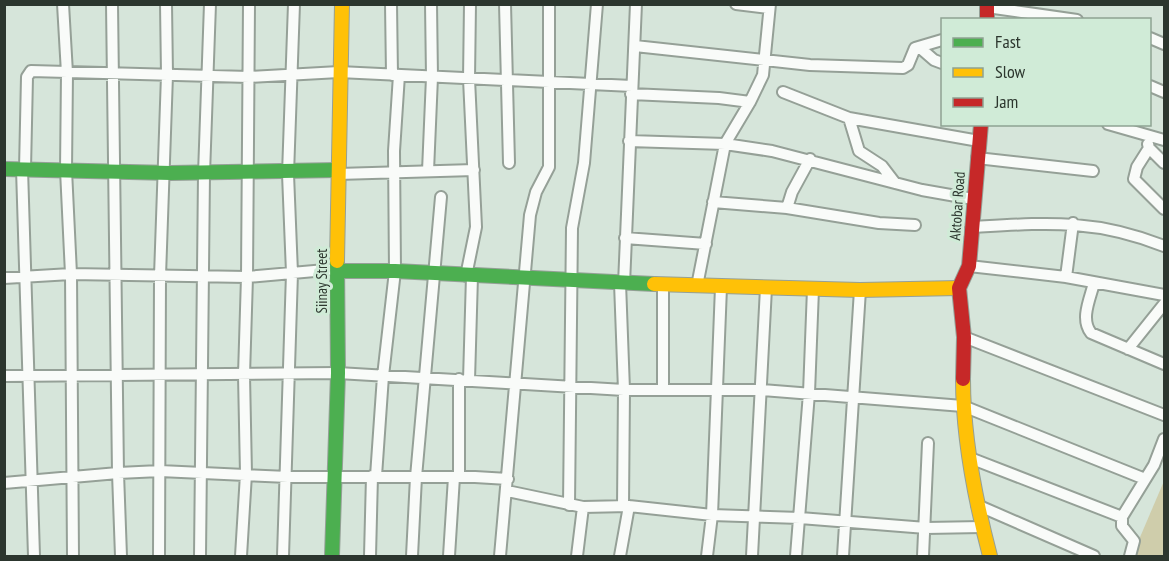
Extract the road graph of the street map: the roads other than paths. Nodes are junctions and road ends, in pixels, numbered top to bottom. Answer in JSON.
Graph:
{"nodes":[{"id":1,"x":63,"y":4,"type":"edge"},
{"id":2,"x":112,"y":4,"type":"edge"},
{"id":3,"x":166,"y":4,"type":"edge"},
{"id":4,"x":210,"y":4,"type":"edge"},
{"id":5,"x":249,"y":4,"type":"edge"},
{"id":6,"x":294,"y":4,"type":"edge"},
{"id":7,"x":342,"y":4,"type":"edge"},
{"id":8,"x":391,"y":4,"type":"edge"},
{"id":9,"x":431,"y":4,"type":"edge"},
{"id":10,"x":470,"y":4,"type":"edge"},
{"id":11,"x":506,"y":4,"type":"edge"},
{"id":12,"x":549,"y":4,"type":"edge"},
{"id":13,"x":597,"y":4,"type":"edge"},
{"id":14,"x":636,"y":4,"type":"edge"},
{"id":15,"x":736,"y":4,"type":"edge"},
{"id":16,"x":770,"y":6,"type":"edge"},
{"id":17,"x":1030,"y":9,"type":"edge"},
{"id":18,"x":987,"y":10,"type":"edge"},
{"id":19,"x":1068,"y":18,"type":"edge"},
{"id":20,"x":941,"y":40,"type":"edge"},
{"id":21,"x":635,"y":46,"type":"junction"},
{"id":22,"x":919,"y":47,"type":"junction"},
{"id":23,"x":765,"y":59,"type":"junction"},
{"id":24,"x":941,"y":63,"type":"edge"},
{"id":25,"x":339,"y":72,"type":"junction"},
{"id":26,"x":67,"y":73,"type":"junction"},
{"id":27,"x":113,"y":74,"type":"junction"},
{"id":28,"x":167,"y":75,"type":"junction"},
{"id":29,"x":293,"y":75,"type":"junction"},
{"id":30,"x":396,"y":75,"type":"junction"},
{"id":31,"x":206,"y":76,"type":"junction"},
{"id":32,"x":249,"y":77,"type":"junction"},
{"id":33,"x":432,"y":77,"type":"junction"},
{"id":34,"x":469,"y":79,"type":"junction"},
{"id":35,"x":507,"y":81,"type":"junction"},
{"id":36,"x":551,"y":83,"type":"junction"},
{"id":37,"x":592,"y":84,"type":"junction"},
{"id":38,"x":632,"y":90,"type":"junction"},
{"id":39,"x":783,"y":92,"type":"dead end"},
{"id":40,"x":750,"y":102,"type":"junction"},
{"id":41,"x":849,"y":118,"type":"junction"},
{"id":42,"x":981,"y":126,"type":"edge"},
{"id":43,"x":1116,"y":126,"type":"edge"},
{"id":44,"x":1147,"y":134,"type":"junction"},
{"id":45,"x":1164,"y":137,"type":"edge"},
{"id":46,"x":629,"y":141,"type":"junction"},
{"id":47,"x":979,"y":141,"type":"junction"},
{"id":48,"x":724,"y":144,"type":"junction"},
{"id":49,"x":1149,"y":148,"type":"junction"},
{"id":50,"x":977,"y":158,"type":"junction"},
{"id":51,"x":810,"y":159,"type":"junction"},
{"id":52,"x":509,"y":163,"type":"dead end"},
{"id":53,"x":1164,"y":164,"type":"edge"},
{"id":54,"x":4,"y":168,"type":"edge"},
{"id":55,"x":23,"y":169,"type":"junction"},
{"id":56,"x":66,"y":170,"type":"junction"},
{"id":57,"x":474,"y":170,"type":"junction"},
{"id":58,"x":394,"y":171,"type":"junction"},
{"id":59,"x":429,"y":171,"type":"junction"},
{"id":60,"x":1092,"y":171,"type":"dead end"},
{"id":61,"x":112,"y":172,"type":"junction"},
{"id":62,"x":338,"y":172,"type":"junction"},
{"id":63,"x":164,"y":174,"type":"junction"},
{"id":64,"x":204,"y":174,"type":"junction"},
{"id":65,"x":246,"y":174,"type":"junction"},
{"id":66,"x":288,"y":174,"type":"junction"},
{"id":67,"x":895,"y":183,"type":"junction"},
{"id":68,"x":441,"y":197,"type":"dead end"},
{"id":69,"x":973,"y":200,"type":"junction"},
{"id":70,"x":713,"y":202,"type":"junction"},
{"id":71,"x":787,"y":208,"type":"junction"},
{"id":72,"x":1164,"y":209,"type":"edge"},
{"id":73,"x":1073,"y":223,"type":"junction"},
{"id":74,"x":915,"y":225,"type":"dead end"},
{"id":75,"x":971,"y":227,"type":"junction"},
{"id":76,"x":625,"y":238,"type":"junction"},
{"id":77,"x":706,"y":244,"type":"junction"},
{"id":78,"x":1164,"y":246,"type":"edge"},
{"id":79,"x":969,"y":266,"type":"junction"},
{"id":80,"x":337,"y":270,"type":"junction"},
{"id":81,"x":395,"y":271,"type":"junction"},
{"id":82,"x":292,"y":273,"type":"junction"},
{"id":83,"x":432,"y":273,"type":"junction"},
{"id":84,"x":71,"y":274,"type":"junction"},
{"id":85,"x":114,"y":275,"type":"junction"},
{"id":86,"x":27,"y":276,"type":"junction"},
{"id":87,"x":160,"y":276,"type":"junction"},
{"id":88,"x":469,"y":276,"type":"junction"},
{"id":89,"x":202,"y":277,"type":"junction"},
{"id":90,"x":247,"y":277,"type":"junction"},
{"id":91,"x":1066,"y":277,"type":"junction"},
{"id":92,"x":4,"y":278,"type":"edge"},
{"id":93,"x":523,"y":278,"type":"junction"},
{"id":94,"x":570,"y":281,"type":"junction"},
{"id":95,"x":622,"y":283,"type":"junction"},
{"id":96,"x":1094,"y":283,"type":"junction"},
{"id":97,"x":663,"y":285,"type":"junction"},
{"id":98,"x":697,"y":286,"type":"junction"},
{"id":99,"x":720,"y":287,"type":"junction"},
{"id":100,"x":766,"y":288,"type":"junction"},
{"id":101,"x":960,"y":288,"type":"junction"},
{"id":102,"x":813,"y":289,"type":"junction"},
{"id":103,"x":860,"y":290,"type":"junction"},
{"id":104,"x":1164,"y":295,"type":"edge"},
{"id":105,"x":1164,"y":304,"type":"edge"},
{"id":106,"x":1161,"y":317,"type":"edge"},
{"id":107,"x":964,"y":337,"type":"junction"},
{"id":108,"x":1128,"y":349,"type":"junction"},
{"id":109,"x":1164,"y":364,"type":"edge"},
{"id":110,"x":118,"y":373,"type":"junction"},
{"id":111,"x":338,"y":373,"type":"junction"},
{"id":112,"x":72,"y":374,"type":"junction"},
{"id":113,"x":161,"y":374,"type":"junction"},
{"id":114,"x":288,"y":374,"type":"junction"},
{"id":115,"x":244,"y":375,"type":"junction"},
{"id":116,"x":4,"y":376,"type":"edge"},
{"id":117,"x":27,"y":376,"type":"junction"},
{"id":118,"x":201,"y":376,"type":"junction"},
{"id":119,"x":383,"y":376,"type":"junction"},
{"id":120,"x":424,"y":378,"type":"junction"},
{"id":121,"x":464,"y":379,"type":"junction"},
{"id":122,"x":516,"y":384,"type":"junction"},
{"id":123,"x":569,"y":388,"type":"junction"},
{"id":124,"x":718,"y":388,"type":"junction"},
{"id":125,"x":624,"y":390,"type":"junction"},
{"id":126,"x":663,"y":390,"type":"junction"},
{"id":127,"x":762,"y":390,"type":"junction"},
{"id":128,"x":809,"y":393,"type":"junction"},
{"id":129,"x":852,"y":396,"type":"junction"},
{"id":130,"x":963,"y":406,"type":"junction"},
{"id":131,"x":1164,"y":415,"type":"edge"},
{"id":132,"x":1164,"y":439,"type":"edge"},
{"id":133,"x":928,"y":443,"type":"dead end"},
{"id":134,"x":970,"y":458,"type":"junction"},
{"id":135,"x":160,"y":471,"type":"junction"},
{"id":136,"x":200,"y":472,"type":"junction"},
{"id":137,"x":118,"y":473,"type":"junction"},
{"id":138,"x":246,"y":474,"type":"junction"},
{"id":139,"x":335,"y":476,"type":"junction"},
{"id":140,"x":374,"y":476,"type":"junction"},
{"id":141,"x":71,"y":477,"type":"junction"},
{"id":142,"x":288,"y":477,"type":"junction"},
{"id":143,"x":416,"y":477,"type":"junction"},
{"id":144,"x":456,"y":477,"type":"junction"},
{"id":145,"x":508,"y":479,"type":"junction"},
{"id":146,"x":1144,"y":479,"type":"junction"},
{"id":147,"x":31,"y":480,"type":"junction"},
{"id":148,"x":4,"y":483,"type":"edge"},
{"id":149,"x":507,"y":491,"type":"junction"},
{"id":150,"x":569,"y":505,"type":"junction"},
{"id":151,"x":977,"y":505,"type":"junction"},
{"id":152,"x":626,"y":506,"type":"junction"},
{"id":153,"x":583,"y":507,"type":"junction"},
{"id":154,"x":712,"y":515,"type":"junction"},
{"id":155,"x":755,"y":516,"type":"junction"},
{"id":156,"x":1122,"y":517,"type":"junction"},
{"id":157,"x":800,"y":518,"type":"junction"},
{"id":158,"x":845,"y":521,"type":"junction"},
{"id":159,"x":982,"y":527,"type":"junction"},
{"id":160,"x":926,"y":528,"type":"junction"},
{"id":161,"x":34,"y":556,"type":"edge"},
{"id":162,"x":73,"y":556,"type":"edge"},
{"id":163,"x":121,"y":556,"type":"edge"},
{"id":164,"x":159,"y":556,"type":"edge"},
{"id":165,"x":200,"y":556,"type":"edge"},
{"id":166,"x":241,"y":556,"type":"edge"},
{"id":167,"x":283,"y":556,"type":"edge"},
{"id":168,"x":332,"y":556,"type":"edge"},
{"id":169,"x":370,"y":556,"type":"edge"},
{"id":170,"x":412,"y":556,"type":"edge"},
{"id":171,"x":449,"y":556,"type":"edge"},
{"id":172,"x":500,"y":556,"type":"edge"},
{"id":173,"x":577,"y":556,"type":"edge"},
{"id":174,"x":620,"y":556,"type":"edge"},
{"id":175,"x":707,"y":556,"type":"edge"},
{"id":176,"x":752,"y":556,"type":"edge"},
{"id":177,"x":796,"y":556,"type":"edge"},
{"id":178,"x":843,"y":556,"type":"edge"},
{"id":179,"x":923,"y":556,"type":"edge"},
{"id":180,"x":990,"y":556,"type":"edge"},
{"id":181,"x":1094,"y":556,"type":"edge"},
{"id":182,"x":1130,"y":556,"type":"edge"}],
"edges":[{"from":1,"to":26,"type":"street"},
{"from":2,"to":27,"type":"street"},
{"from":3,"to":28,"type":"street"},
{"from":4,"to":31,"type":"street"},
{"from":5,"to":32,"type":"street"},
{"from":6,"to":29,"type":"street"},
{"from":7,"to":25,"type":"street","name":"Siinay Street"},
{"from":8,"to":30,"type":"street"},
{"from":9,"to":33,"type":"street"},
{"from":10,"to":34,"type":"street"},
{"from":11,"to":35,"type":"street"},
{"from":12,"to":36,"type":"street"},
{"from":13,"to":37,"type":"street"},
{"from":14,"to":21,"type":"street"},
{"from":15,"to":16,"type":"street"},
{"from":16,"to":23,"type":"street"},
{"from":17,"to":18,"type":"street"},
{"from":17,"to":19,"type":"street"},
{"from":20,"to":22,"type":"street"},
{"from":21,"to":23,"type":"street"},
{"from":21,"to":38,"type":"street"},
{"from":22,"to":23,"type":"street"},
{"from":22,"to":24,"type":"street"},
{"from":23,"to":40,"type":"street"},
{"from":25,"to":29,"type":"street"},
{"from":25,"to":30,"type":"street"},
{"from":25,"to":62,"type":"street","name":"Siinay Street"},
{"from":26,"to":27,"type":"street"},
{"from":26,"to":55,"type":"street"},
{"from":26,"to":56,"type":"street"},
{"from":27,"to":28,"type":"street"},
{"from":27,"to":61,"type":"street"},
{"from":28,"to":31,"type":"street"},
{"from":28,"to":63,"type":"street"},
{"from":29,"to":32,"type":"street"},
{"from":29,"to":66,"type":"street"},
{"from":30,"to":33,"type":"street"},
{"from":30,"to":58,"type":"street"},
{"from":31,"to":32,"type":"street"},
{"from":31,"to":64,"type":"street"},
{"from":32,"to":65,"type":"street"},
{"from":33,"to":34,"type":"street"},
{"from":33,"to":59,"type":"street"},
{"from":34,"to":35,"type":"street"},
{"from":34,"to":57,"type":"street"},
{"from":35,"to":36,"type":"street"},
{"from":35,"to":52,"type":"street"},
{"from":36,"to":37,"type":"street"},
{"from":36,"to":93,"type":"street"},
{"from":37,"to":38,"type":"street"},
{"from":37,"to":94,"type":"street"},
{"from":38,"to":40,"type":"street"},
{"from":38,"to":46,"type":"street"},
{"from":39,"to":41,"type":"street"},
{"from":40,"to":48,"type":"street"},
{"from":41,"to":47,"type":"street"},
{"from":41,"to":67,"type":"street"},
{"from":42,"to":47,"type":"street","name":"Aktobar Road"},
{"from":43,"to":44,"type":"street"},
{"from":44,"to":45,"type":"street"},
{"from":44,"to":49,"type":"street"},
{"from":46,"to":48,"type":"street"},
{"from":46,"to":76,"type":"street"},
{"from":47,"to":50,"type":"street","name":"Aktobar Road"},
{"from":48,"to":51,"type":"street"},
{"from":48,"to":70,"type":"street"},
{"from":49,"to":53,"type":"street"},
{"from":49,"to":72,"type":"street"},
{"from":50,"to":60,"type":"street"},
{"from":50,"to":69,"type":"street","name":"Aktobar Road"},
{"from":51,"to":67,"type":"street"},
{"from":51,"to":71,"type":"street"},
{"from":54,"to":55,"type":"street"},
{"from":55,"to":56,"type":"street"},
{"from":55,"to":86,"type":"street"},
{"from":56,"to":61,"type":"street"},
{"from":56,"to":84,"type":"street"},
{"from":57,"to":59,"type":"street"},
{"from":57,"to":88,"type":"street"},
{"from":58,"to":59,"type":"street"},
{"from":58,"to":62,"type":"street"},
{"from":58,"to":81,"type":"street"},
{"from":61,"to":63,"type":"street"},
{"from":61,"to":85,"type":"street"},
{"from":62,"to":66,"type":"street"},
{"from":62,"to":80,"type":"street","name":"Siinay Street"},
{"from":63,"to":64,"type":"street"},
{"from":63,"to":87,"type":"street"},
{"from":64,"to":65,"type":"street"},
{"from":64,"to":89,"type":"street"},
{"from":65,"to":66,"type":"street"},
{"from":65,"to":90,"type":"street"},
{"from":66,"to":82,"type":"street"},
{"from":67,"to":69,"type":"street"},
{"from":68,"to":83,"type":"street"},
{"from":69,"to":75,"type":"street","name":"Aktobar Road"},
{"from":70,"to":71,"type":"street"},
{"from":70,"to":77,"type":"street"},
{"from":71,"to":74,"type":"street"},
{"from":73,"to":75,"type":"street"},
{"from":73,"to":78,"type":"street"},
{"from":73,"to":91,"type":"street"},
{"from":75,"to":79,"type":"street","name":"Aktobar Road"},
{"from":76,"to":77,"type":"street"},
{"from":76,"to":95,"type":"street"},
{"from":77,"to":98,"type":"street"},
{"from":79,"to":91,"type":"street"},
{"from":79,"to":101,"type":"street","name":"Aktobar Road"},
{"from":80,"to":81,"type":"street"},
{"from":80,"to":82,"type":"street"},
{"from":80,"to":111,"type":"street","name":"Siinay Street"},
{"from":81,"to":83,"type":"street"},
{"from":81,"to":119,"type":"street"},
{"from":82,"to":90,"type":"street"},
{"from":82,"to":114,"type":"street"},
{"from":83,"to":88,"type":"street"},
{"from":83,"to":120,"type":"street"},
{"from":84,"to":85,"type":"street"},
{"from":84,"to":86,"type":"street"},
{"from":84,"to":112,"type":"street"},
{"from":85,"to":87,"type":"street"},
{"from":85,"to":110,"type":"street"},
{"from":86,"to":92,"type":"street"},
{"from":86,"to":117,"type":"street"},
{"from":87,"to":89,"type":"street"},
{"from":87,"to":113,"type":"street"},
{"from":88,"to":93,"type":"street"},
{"from":88,"to":121,"type":"street"},
{"from":89,"to":90,"type":"street"},
{"from":89,"to":118,"type":"street"},
{"from":90,"to":115,"type":"street"},
{"from":91,"to":96,"type":"street"},
{"from":93,"to":94,"type":"street"},
{"from":93,"to":122,"type":"street"},
{"from":94,"to":95,"type":"street"},
{"from":94,"to":123,"type":"street"},
{"from":95,"to":97,"type":"street"},
{"from":95,"to":125,"type":"street"},
{"from":96,"to":104,"type":"street"},
{"from":96,"to":108,"type":"street"},
{"from":97,"to":98,"type":"street"},
{"from":97,"to":126,"type":"street"},
{"from":98,"to":99,"type":"street"},
{"from":99,"to":100,"type":"street"},
{"from":99,"to":124,"type":"street"},
{"from":100,"to":102,"type":"street"},
{"from":100,"to":127,"type":"street"},
{"from":101,"to":103,"type":"street"},
{"from":101,"to":107,"type":"street"},
{"from":102,"to":103,"type":"street"},
{"from":102,"to":128,"type":"street"},
{"from":103,"to":129,"type":"street"},
{"from":105,"to":106,"type":"street"},
{"from":106,"to":108,"type":"street"},
{"from":107,"to":130,"type":"street"},
{"from":107,"to":131,"type":"street"},
{"from":108,"to":109,"type":"street"},
{"from":110,"to":112,"type":"street"},
{"from":110,"to":113,"type":"street"},
{"from":110,"to":137,"type":"street"},
{"from":111,"to":114,"type":"street"},
{"from":111,"to":119,"type":"street"},
{"from":111,"to":139,"type":"street","name":"Siinay Street"},
{"from":112,"to":117,"type":"street"},
{"from":112,"to":141,"type":"street"},
{"from":113,"to":118,"type":"street"},
{"from":113,"to":135,"type":"street"},
{"from":114,"to":115,"type":"street"},
{"from":114,"to":142,"type":"street"},
{"from":115,"to":118,"type":"street"},
{"from":115,"to":138,"type":"street"},
{"from":116,"to":117,"type":"street"},
{"from":117,"to":147,"type":"street"},
{"from":118,"to":136,"type":"street"},
{"from":119,"to":120,"type":"street"},
{"from":119,"to":140,"type":"street"},
{"from":120,"to":121,"type":"street"},
{"from":120,"to":143,"type":"street"},
{"from":121,"to":122,"type":"street"},
{"from":121,"to":144,"type":"street"},
{"from":122,"to":123,"type":"street"},
{"from":122,"to":145,"type":"street"},
{"from":123,"to":125,"type":"street"},
{"from":123,"to":150,"type":"street"},
{"from":124,"to":126,"type":"street"},
{"from":124,"to":127,"type":"street"},
{"from":124,"to":154,"type":"street"},
{"from":125,"to":126,"type":"street"},
{"from":125,"to":152,"type":"street"},
{"from":127,"to":128,"type":"street"},
{"from":127,"to":155,"type":"street"},
{"from":128,"to":129,"type":"street"},
{"from":128,"to":157,"type":"street"},
{"from":129,"to":130,"type":"street"},
{"from":129,"to":158,"type":"street"},
{"from":130,"to":134,"type":"street"},
{"from":130,"to":146,"type":"street"},
{"from":132,"to":146,"type":"street"},
{"from":133,"to":160,"type":"street"},
{"from":134,"to":151,"type":"street"},
{"from":134,"to":156,"type":"street"},
{"from":135,"to":136,"type":"street"},
{"from":135,"to":137,"type":"street"},
{"from":135,"to":164,"type":"street"},
{"from":136,"to":138,"type":"street"},
{"from":136,"to":165,"type":"street"},
{"from":137,"to":141,"type":"street"},
{"from":137,"to":163,"type":"street"},
{"from":138,"to":142,"type":"street"},
{"from":138,"to":166,"type":"street"},
{"from":139,"to":140,"type":"street"},
{"from":139,"to":142,"type":"street"},
{"from":139,"to":168,"type":"street","name":"Siinay Street"},
{"from":140,"to":143,"type":"street"},
{"from":140,"to":169,"type":"street"},
{"from":141,"to":147,"type":"street"},
{"from":141,"to":162,"type":"street"},
{"from":142,"to":167,"type":"street"},
{"from":143,"to":144,"type":"street"},
{"from":143,"to":170,"type":"street"},
{"from":144,"to":145,"type":"street"},
{"from":144,"to":171,"type":"street"},
{"from":145,"to":149,"type":"street"},
{"from":146,"to":156,"type":"street"},
{"from":147,"to":148,"type":"street"},
{"from":147,"to":161,"type":"street"},
{"from":149,"to":150,"type":"street"},
{"from":149,"to":172,"type":"street"},
{"from":150,"to":153,"type":"street"},
{"from":151,"to":159,"type":"street"},
{"from":151,"to":181,"type":"street"},
{"from":152,"to":153,"type":"street"},
{"from":152,"to":154,"type":"street"},
{"from":152,"to":174,"type":"street"},
{"from":153,"to":173,"type":"street"},
{"from":154,"to":155,"type":"street"},
{"from":154,"to":175,"type":"street"},
{"from":155,"to":157,"type":"street"},
{"from":155,"to":176,"type":"street"},
{"from":156,"to":182,"type":"street"},
{"from":157,"to":158,"type":"street"},
{"from":157,"to":177,"type":"street"},
{"from":158,"to":160,"type":"street"},
{"from":158,"to":178,"type":"street"},
{"from":159,"to":160,"type":"street"},
{"from":159,"to":180,"type":"street"},
{"from":160,"to":179,"type":"street"}]}
